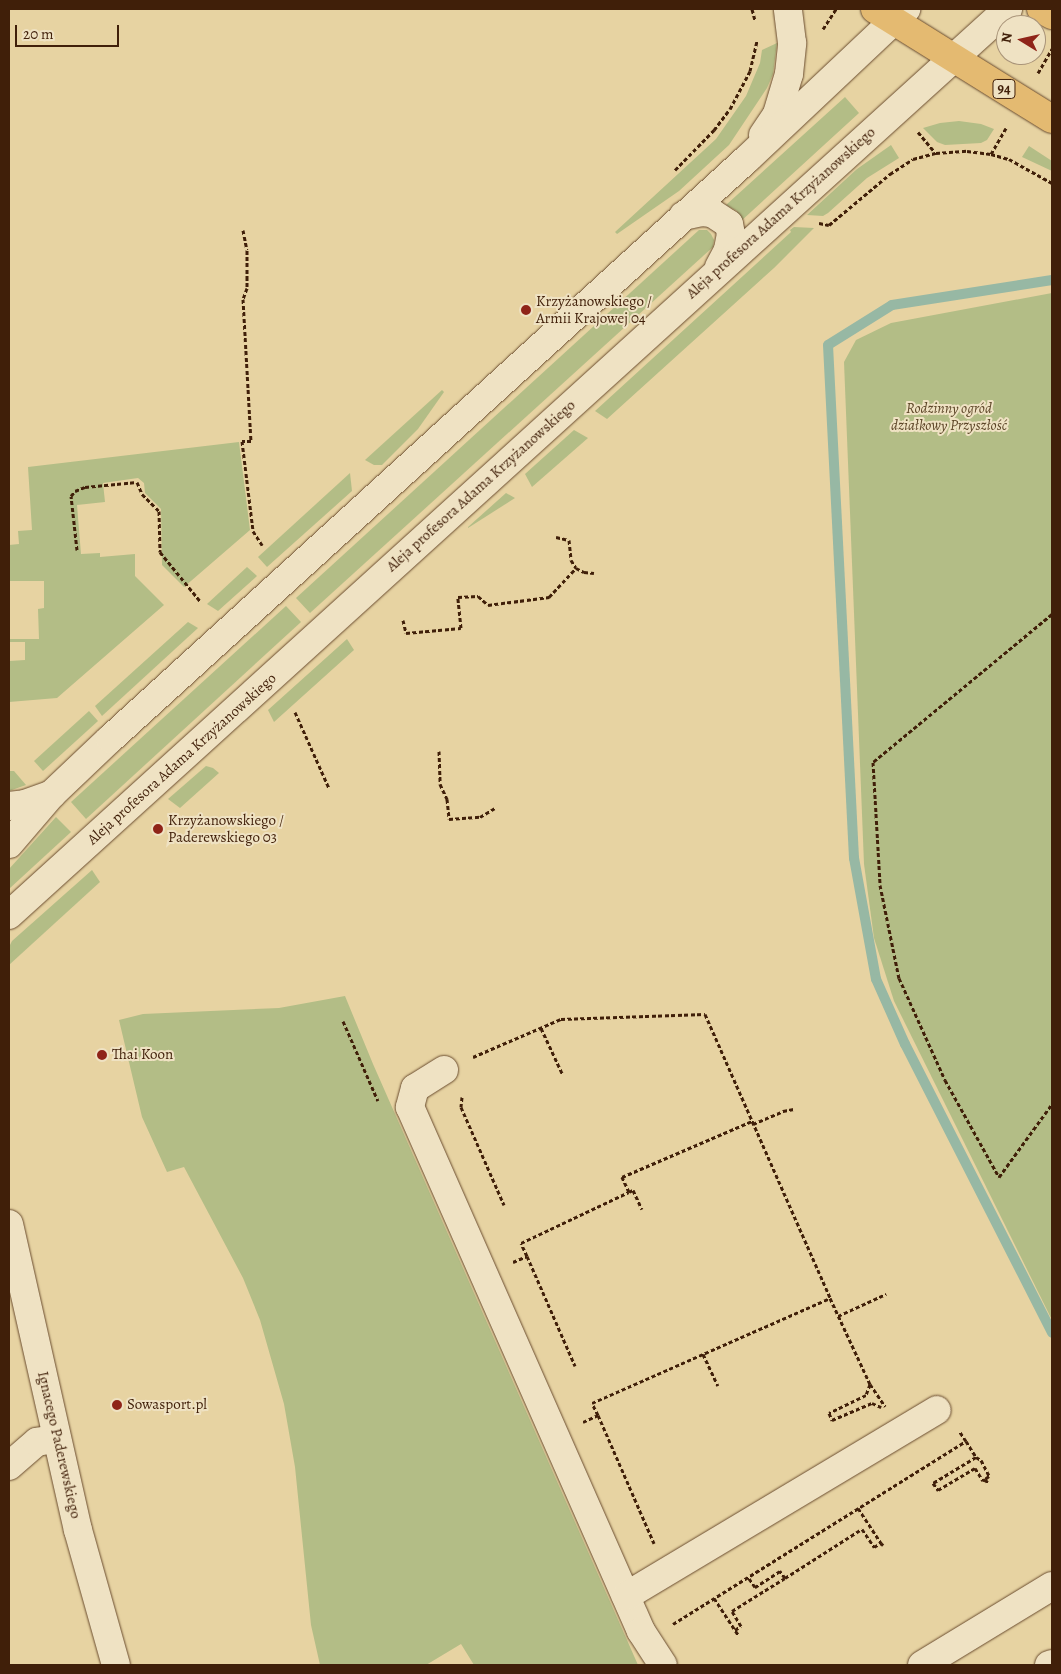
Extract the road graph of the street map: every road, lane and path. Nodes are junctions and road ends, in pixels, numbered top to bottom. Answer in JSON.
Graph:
{"nodes":[{"id":1,"x":752,"y":9,"type":"edge"},
{"id":2,"x":788,"y":9,"type":"edge"},
{"id":3,"x":836,"y":9,"type":"edge"},
{"id":4,"x":1008,"y":9,"type":"edge"},
{"id":5,"x":1042,"y":9,"type":"edge"},
{"id":6,"x":891,"y":13,"type":"edge"},
{"id":7,"x":1052,"y":15,"type":"edge"},
{"id":8,"x":756,"y":24,"type":"dead end"},
{"id":9,"x":823,"y":29,"type":"dead end"},
{"id":10,"x":757,"y":33,"type":"dead end"},
{"id":11,"x":955,"y":59,"type":"junction"},
{"id":12,"x":1052,"y":119,"type":"edge"},
{"id":13,"x":747,"y":159,"type":"junction"},
{"id":14,"x":675,"y":170,"type":"dead end"},
{"id":15,"x":1052,"y":183,"type":"edge"},
{"id":16,"x":683,"y":216,"type":"junction"},
{"id":17,"x":829,"y":225,"type":"dead end"},
{"id":18,"x":243,"y":230,"type":"dead end"},
{"id":19,"x":717,"y":271,"type":"junction"},
{"id":20,"x":556,"y":538,"type":"dead end"},
{"id":21,"x":262,"y":545,"type":"dead end"},
{"id":22,"x":77,"y":550,"type":"dead end"},
{"id":23,"x":576,"y":568,"type":"junction"},
{"id":24,"x":594,"y":573,"type":"dead end"},
{"id":25,"x":200,"y":601,"type":"dead end"},
{"id":26,"x":1052,"y":614,"type":"edge"},
{"id":27,"x":403,"y":620,"type":"dead end"},
{"id":28,"x":295,"y":712,"type":"dead end"},
{"id":29,"x":438,"y":751,"type":"dead end"},
{"id":30,"x":329,"y":788,"type":"dead end"},
{"id":31,"x":52,"y":794,"type":"junction"},
{"id":32,"x":9,"y":806,"type":"edge"},
{"id":33,"x":495,"y":808,"type":"dead end"},
{"id":34,"x":9,"y":844,"type":"edge"},
{"id":35,"x":9,"y":915,"type":"edge"},
{"id":36,"x":541,"y":1028,"type":"junction"},
{"id":37,"x":444,"y":1070,"type":"joint"},
{"id":38,"x":562,"y":1073,"type":"dead end"},
{"id":39,"x":463,"y":1088,"type":"dead end"},
{"id":40,"x":1052,"y":1104,"type":"edge"},
{"id":41,"x":794,"y":1108,"type":"dead end"},
{"id":42,"x":753,"y":1122,"type":"junction"},
{"id":43,"x":629,"y":1192,"type":"junction"},
{"id":44,"x":504,"y":1205,"type":"dead end"},
{"id":45,"x":642,"y":1209,"type":"dead end"},
{"id":46,"x":9,"y":1224,"type":"edge"},
{"id":47,"x":527,"y":1256,"type":"junction"},
{"id":48,"x":484,"y":1274,"type":"junction"},
{"id":49,"x":886,"y":1294,"type":"dead end"},
{"id":50,"x":830,"y":1298,"type":"junction"},
{"id":51,"x":838,"y":1316,"type":"junction"},
{"id":52,"x":703,"y":1354,"type":"junction"},
{"id":53,"x":575,"y":1366,"type":"dead end"},
{"id":54,"x":870,"y":1384,"type":"junction"},
{"id":55,"x":718,"y":1386,"type":"dead end"},
{"id":56,"x":883,"y":1402,"type":"dead end"},
{"id":57,"x":887,"y":1410,"type":"dead end"},
{"id":58,"x":937,"y":1410,"type":"dead end"},
{"id":59,"x":598,"y":1415,"type":"junction"},
{"id":60,"x":556,"y":1436,"type":"junction"},
{"id":61,"x":56,"y":1438,"type":"junction"},
{"id":62,"x":966,"y":1441,"type":"dead end"},
{"id":63,"x":976,"y":1457,"type":"junction"},
{"id":64,"x":9,"y":1466,"type":"edge"},
{"id":65,"x":985,"y":1479,"type":"junction"},
{"id":66,"x":988,"y":1483,"type":"dead end"},
{"id":67,"x":858,"y":1508,"type":"dead end"},
{"id":68,"x":667,"y":1572,"type":"junction"},
{"id":69,"x":748,"y":1577,"type":"dead end"},
{"id":70,"x":785,"y":1578,"type":"junction"},
{"id":71,"x":1052,"y":1586,"type":"edge"},
{"id":72,"x":626,"y":1596,"type":"junction"},
{"id":73,"x":714,"y":1598,"type":"dead end"},
{"id":74,"x":735,"y":1630,"type":"junction"},
{"id":75,"x":739,"y":1636,"type":"dead end"},
{"id":76,"x":116,"y":1665,"type":"edge"},
{"id":77,"x":663,"y":1665,"type":"edge"},
{"id":78,"x":922,"y":1665,"type":"edge"}],
"edges":[{"from":1,"to":8,"type":"path"},
{"from":2,"to":13,"type":"street"},
{"from":3,"to":9,"type":"path"},
{"from":4,"to":11,"type":"street","name":"Aleja profesora Adama Krzyżanowskiego"},
{"from":5,"to":7,"type":"main road"},
{"from":6,"to":11,"type":"main road","number":"94"},
{"from":6,"to":13,"type":"street"},
{"from":10,"to":14,"type":"path"},
{"from":11,"to":12,"type":"main road","number":"94"},
{"from":11,"to":19,"type":"street","name":"Aleja profesora Adama Krzyżanowskiego"},
{"from":13,"to":16,"type":"street"},
{"from":15,"to":17,"type":"path"},
{"from":16,"to":19,"type":"street"},
{"from":16,"to":31,"type":"street"},
{"from":18,"to":21,"type":"path"},
{"from":19,"to":35,"type":"street","name":"Aleja profesora Adama Krzyżanowskiego"},
{"from":20,"to":23,"type":"path"},
{"from":22,"to":25,"type":"path"},
{"from":23,"to":24,"type":"path"},
{"from":23,"to":27,"type":"path"},
{"from":26,"to":40,"type":"path"},
{"from":28,"to":30,"type":"path"},
{"from":29,"to":33,"type":"path"},
{"from":31,"to":32,"type":"street"},
{"from":31,"to":34,"type":"street"},
{"from":36,"to":37,"type":"path"},
{"from":36,"to":38,"type":"path"},
{"from":36,"to":42,"type":"path"},
{"from":37,"to":48,"type":"street"},
{"from":39,"to":44,"type":"path"},
{"from":41,"to":42,"type":"path"},
{"from":42,"to":43,"type":"path"},
{"from":42,"to":50,"type":"path"},
{"from":43,"to":45,"type":"path"},
{"from":43,"to":47,"type":"path"},
{"from":46,"to":61,"type":"street","name":"Ignacego Paderewskiego"},
{"from":47,"to":48,"type":"path"},
{"from":47,"to":53,"type":"path"},
{"from":48,"to":60,"type":"street"},
{"from":49,"to":51,"type":"path"},
{"from":50,"to":51,"type":"path"},
{"from":50,"to":52,"type":"path"},
{"from":51,"to":54,"type":"path"},
{"from":52,"to":55,"type":"path"},
{"from":52,"to":59,"type":"path"},
{"from":54,"to":56,"type":"path"},
{"from":54,"to":57,"type":"path"},
{"from":58,"to":68,"type":"street"},
{"from":59,"to":60,"type":"path"},
{"from":59,"to":68,"type":"path"},
{"from":60,"to":72,"type":"street"},
{"from":61,"to":64,"type":"street"},
{"from":61,"to":76,"type":"street","name":"Ignacego Paderewskiego"},
{"from":62,"to":63,"type":"path"},
{"from":63,"to":65,"type":"path"},
{"from":63,"to":65,"type":"path"},
{"from":65,"to":66,"type":"path"},
{"from":67,"to":70,"type":"path"},
{"from":68,"to":72,"type":"street"},
{"from":69,"to":70,"type":"path"},
{"from":70,"to":74,"type":"path"},
{"from":71,"to":78,"type":"street"},
{"from":72,"to":77,"type":"street"},
{"from":73,"to":74,"type":"path"},
{"from":74,"to":75,"type":"path"}]}
